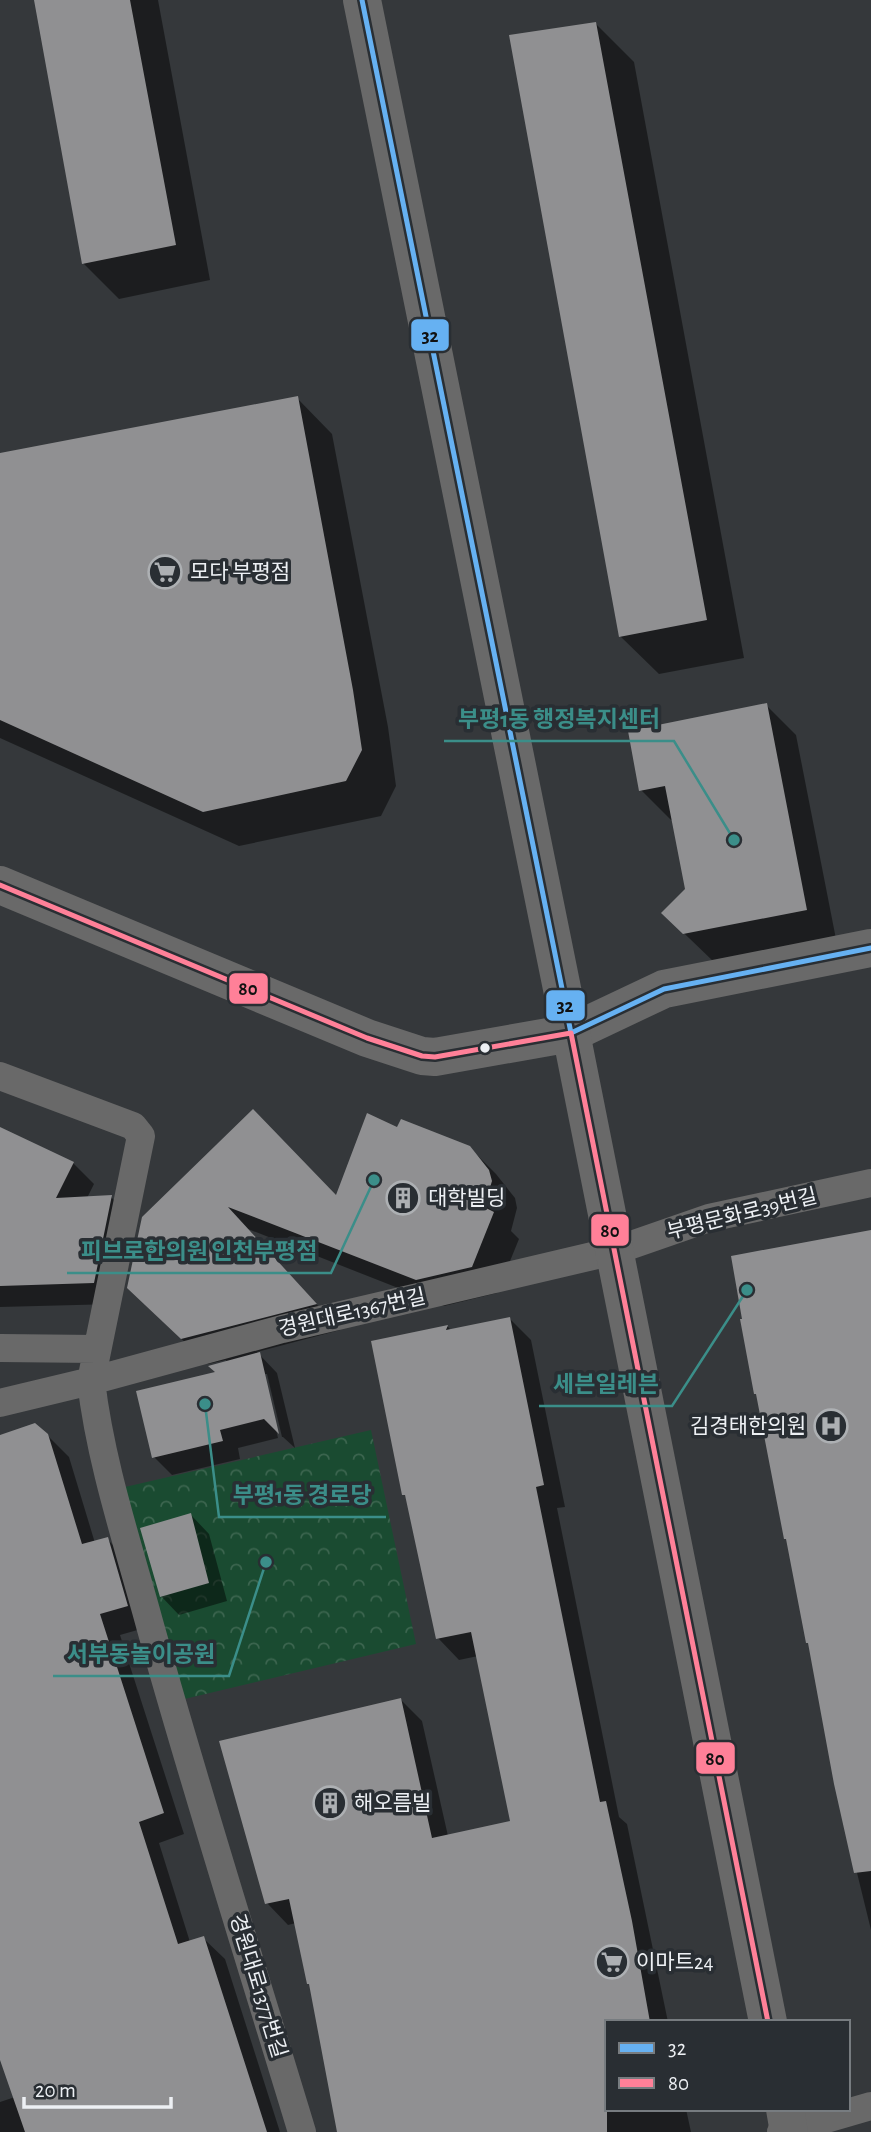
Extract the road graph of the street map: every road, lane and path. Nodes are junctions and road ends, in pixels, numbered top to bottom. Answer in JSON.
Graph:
{"nodes":[{"id":1,"x":362,"y":0,"type":"edge"},
{"id":2,"x":0,"y":885,"type":"edge"},
{"id":3,"x":871,"y":948,"type":"edge"},
{"id":4,"x":571,"y":1033,"type":"junction"},
{"id":5,"x":0,"y":1076,"type":"edge"},
{"id":6,"x":871,"y":1183,"type":"edge"},
{"id":7,"x":614,"y":1251,"type":"junction"},
{"id":8,"x":0,"y":1348,"type":"edge"},
{"id":9,"x":97,"y":1349,"type":"junction"},
{"id":10,"x":91,"y":1381,"type":"junction"},
{"id":11,"x":0,"y":1403,"type":"edge"},
{"id":12,"x":768,"y":2020,"type":"edge"},
{"id":13,"x":871,"y":2106,"type":"edge"},
{"id":14,"x":850,"y":2111,"type":"edge"},
{"id":15,"x":850,"y":2111,"type":"edge"},
{"id":16,"x":786,"y":2126,"type":"edge"},
{"id":17,"x":302,"y":2132,"type":"edge"}],
"edges":[{"from":1,"to":4,"type":"street"},
{"from":2,"to":4,"type":"street"},
{"from":3,"to":4,"type":"street"},
{"from":4,"to":7,"type":"street"},
{"from":5,"to":9,"type":"lane"},
{"from":6,"to":7,"type":"lane","name":"부평문화로39번길"},
{"from":7,"to":10,"type":"lane","name":"경원대로1367번길"},
{"from":7,"to":12,"type":"street"},
{"from":8,"to":9,"type":"lane"},
{"from":9,"to":10,"type":"lane"},
{"from":10,"to":11,"type":"lane","name":"경원대로1367번길"},
{"from":10,"to":17,"type":"lane","name":"경원대로1377번길"},
{"from":13,"to":14,"type":"lane"},
{"from":15,"to":16,"type":"lane"}]}
